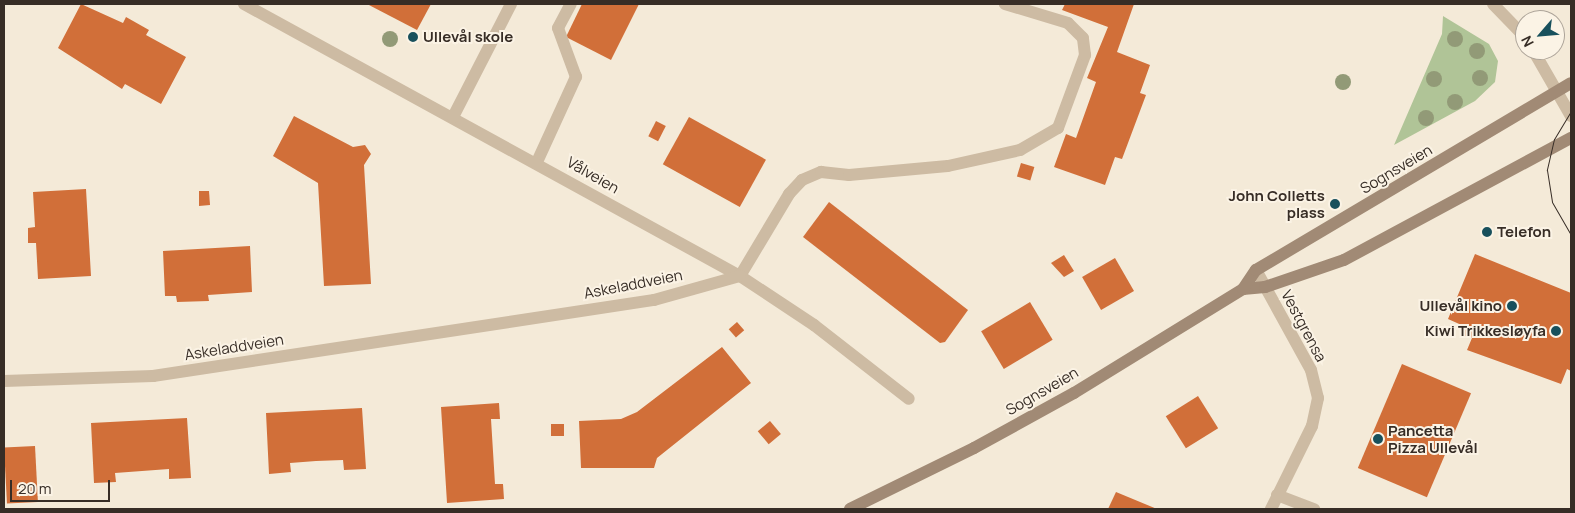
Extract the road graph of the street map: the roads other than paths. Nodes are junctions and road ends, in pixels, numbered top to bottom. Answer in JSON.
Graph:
{"nodes":[{"id":1,"x":244,"y":4,"type":"edge"},
{"id":2,"x":511,"y":4,"type":"edge"},
{"id":3,"x":571,"y":4,"type":"edge"},
{"id":4,"x":1005,"y":4,"type":"edge"},
{"id":5,"x":1493,"y":4,"type":"edge"},
{"id":6,"x":1515,"y":27,"type":"edge"},
{"id":7,"x":1538,"y":60,"type":"edge"},
{"id":8,"x":1571,"y":84,"type":"edge"},
{"id":9,"x":1557,"y":92,"type":"junction"},
{"id":10,"x":1571,"y":116,"type":"edge"},
{"id":11,"x":452,"y":117,"type":"junction"},
{"id":12,"x":1571,"y":138,"type":"edge"},
{"id":13,"x":537,"y":162,"type":"junction"},
{"id":14,"x":1256,"y":270,"type":"junction"},
{"id":15,"x":740,"y":276,"type":"junction"},
{"id":16,"x":1265,"y":287,"type":"junction"},
{"id":17,"x":1243,"y":289,"type":"junction"},
{"id":18,"x":4,"y":381,"type":"edge"},
{"id":19,"x":909,"y":399,"type":"dead end"},
{"id":20,"x":1277,"y":495,"type":"junction"},
{"id":21,"x":850,"y":509,"type":"edge"},
{"id":22,"x":1271,"y":509,"type":"edge"},
{"id":23,"x":1314,"y":509,"type":"edge"}],
"edges":[{"from":1,"to":11,"type":"street","name":"Vålveien"},
{"from":2,"to":11,"type":"street"},
{"from":3,"to":13,"type":"street"},
{"from":4,"to":15,"type":"street"},
{"from":5,"to":6,"type":"street"},
{"from":7,"to":9,"type":"street"},
{"from":8,"to":9,"type":"main road","name":"Sognsveien"},
{"from":9,"to":10,"type":"street"},
{"from":9,"to":14,"type":"main road","name":"Sognsveien"},
{"from":11,"to":13,"type":"street","name":"Vålveien"},
{"from":12,"to":16,"type":"main road","name":"Sognsveien"},
{"from":13,"to":15,"type":"street","name":"Vålveien"},
{"from":14,"to":16,"type":"street","name":"Vestgrensa"},
{"from":14,"to":17,"type":"main road","name":"Sognsveien"},
{"from":15,"to":18,"type":"street","name":"Askeladdveien"},
{"from":15,"to":19,"type":"street","name":"Vålveien"},
{"from":16,"to":17,"type":"main road","name":"Sognsveien"},
{"from":16,"to":20,"type":"street","name":"Vestgrensa"},
{"from":17,"to":21,"type":"main road","name":"Sognsveien"},
{"from":20,"to":22,"type":"street","name":"Vestgrensa"},
{"from":20,"to":23,"type":"street"}]}
